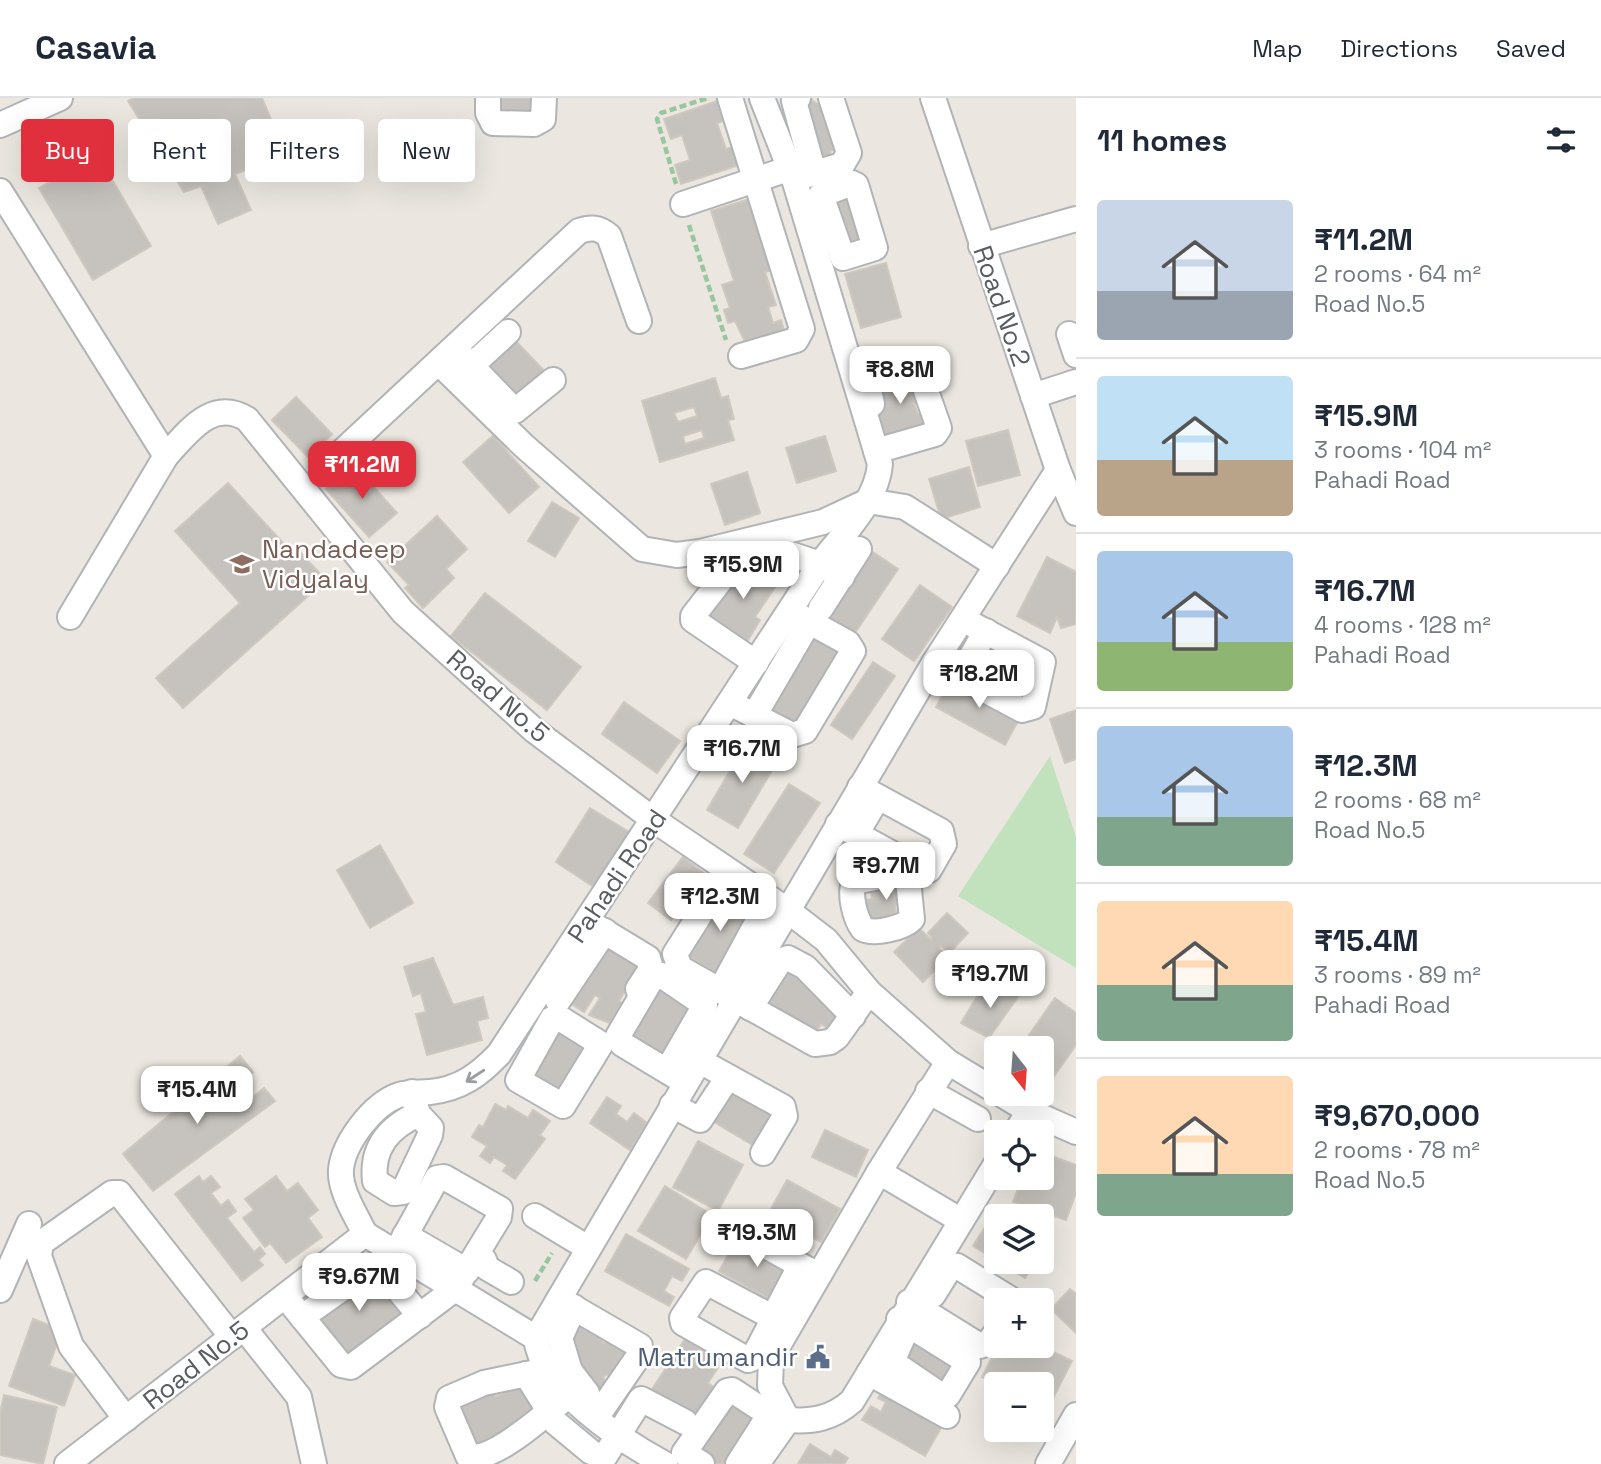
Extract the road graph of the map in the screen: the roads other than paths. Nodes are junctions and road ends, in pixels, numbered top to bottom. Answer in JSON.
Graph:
{"nodes":[{"id":1,"x":60,"y":98,"type":"edge"},
{"id":2,"x":488,"y":98,"type":"edge"},
{"id":3,"x":544,"y":98,"type":"edge"},
{"id":4,"x":730,"y":98,"type":"edge"},
{"id":5,"x":762,"y":98,"type":"edge"},
{"id":6,"x":798,"y":98,"type":"edge"},
{"id":7,"x":831,"y":98,"type":"edge"},
{"id":8,"x":933,"y":98,"type":"edge"},
{"id":9,"x":9,"y":113,"type":"edge"},
{"id":10,"x":800,"y":174,"type":"junction"},
{"id":11,"x":756,"y":180,"type":"junction"},
{"id":12,"x":0,"y":191,"type":"edge"},
{"id":13,"x":682,"y":204,"type":"dead end"},
{"id":14,"x":1076,"y":219,"type":"edge"},
{"id":15,"x":981,"y":246,"type":"junction"},
{"id":16,"x":823,"y":274,"type":"junction"},
{"id":17,"x":789,"y":285,"type":"junction"},
{"id":18,"x":639,"y":321,"type":"dead end"},
{"id":19,"x":508,"y":332,"type":"dead end"},
{"id":20,"x":741,"y":356,"type":"dead end"},
{"id":21,"x":455,"y":360,"type":"junction"},
{"id":22,"x":553,"y":380,"type":"dead end"},
{"id":23,"x":1076,"y":382,"type":"edge"},
{"id":24,"x":864,"y":392,"type":"junction"},
{"id":25,"x":1033,"y":396,"type":"junction"},
{"id":26,"x":881,"y":449,"type":"junction"},
{"id":27,"x":166,"y":456,"type":"junction"},
{"id":28,"x":332,"y":461,"type":"dead end"},
{"id":29,"x":1066,"y":479,"type":"edge"},
{"id":30,"x":868,"y":501,"type":"junction"},
{"id":31,"x":1076,"y":513,"type":"edge"},
{"id":32,"x":859,"y":549,"type":"dead end"},
{"id":33,"x":811,"y":560,"type":"junction"},
{"id":34,"x":997,"y":566,"type":"junction"},
{"id":35,"x":842,"y":577,"type":"junction"},
{"id":36,"x":798,"y":609,"type":"junction"},
{"id":37,"x":70,"y":617,"type":"dead end"},
{"id":38,"x":975,"y":625,"type":"junction"},
{"id":39,"x":750,"y":659,"type":"junction"},
{"id":40,"x":934,"y":663,"type":"junction"},
{"id":41,"x":960,"y":676,"type":"junction"},
{"id":42,"x":730,"y":703,"type":"junction"},
{"id":43,"x":754,"y":716,"type":"junction"},
{"id":44,"x":869,"y":792,"type":"junction"},
{"id":45,"x":654,"y":821,"type":"junction"},
{"id":46,"x":847,"y":829,"type":"junction"},
{"id":47,"x":724,"y":878,"type":"junction"},
{"id":48,"x":855,"y":908,"type":"dead end"},
{"id":49,"x":787,"y":909,"type":"junction"},
{"id":50,"x":596,"y":926,"type":"junction"},
{"id":51,"x":826,"y":940,"type":"junction"},
{"id":52,"x":758,"y":941,"type":"junction"},
{"id":53,"x":805,"y":967,"type":"junction"},
{"id":54,"x":869,"y":992,"type":"junction"},
{"id":55,"x":550,"y":996,"type":"junction"},
{"id":56,"x":735,"y":999,"type":"junction"},
{"id":57,"x":853,"y":1016,"type":"junction"},
{"id":58,"x":523,"y":1018,"type":"junction"},
{"id":59,"x":546,"y":1030,"type":"junction"},
{"id":60,"x":696,"y":1049,"type":"junction"},
{"id":61,"x":499,"y":1054,"type":"junction"},
{"id":62,"x":948,"y":1062,"type":"junction"},
{"id":63,"x":524,"y":1068,"type":"junction"},
{"id":64,"x":676,"y":1076,"type":"junction"},
{"id":65,"x":728,"y":1077,"type":"junction"},
{"id":66,"x":984,"y":1084,"type":"edge"},
{"id":67,"x":928,"y":1091,"type":"junction"},
{"id":68,"x":671,"y":1105,"type":"junction"},
{"id":69,"x":1021,"y":1106,"type":"edge"},
{"id":70,"x":1029,"y":1111,"type":"junction"},
{"id":71,"x":978,"y":1119,"type":"dead end"},
{"id":72,"x":1023,"y":1120,"type":"edge"},
{"id":73,"x":1076,"y":1132,"type":"edge"},
{"id":74,"x":763,"y":1153,"type":"dead end"},
{"id":75,"x":879,"y":1172,"type":"junction"},
{"id":76,"x":984,"y":1183,"type":"edge"},
{"id":77,"x":535,"y":1216,"type":"dead end"},
{"id":78,"x":960,"y":1220,"type":"junction"},
{"id":79,"x":29,"y":1224,"type":"dead end"},
{"id":80,"x":742,"y":1233,"type":"dead end"},
{"id":81,"x":365,"y":1234,"type":"junction"},
{"id":82,"x":588,"y":1248,"type":"junction"},
{"id":83,"x":394,"y":1251,"type":"junction"},
{"id":84,"x":809,"y":1271,"type":"junction"},
{"id":85,"x":719,"y":1273,"type":"dead end"},
{"id":86,"x":937,"y":1274,"type":"junction"},
{"id":87,"x":483,"y":1275,"type":"junction"},
{"id":88,"x":993,"y":1288,"type":"edge"},
{"id":89,"x":0,"y":1290,"type":"edge"},
{"id":90,"x":285,"y":1296,"type":"junction"},
{"id":91,"x":478,"y":1303,"type":"junction"},
{"id":92,"x":566,"y":1303,"type":"junction"},
{"id":93,"x":911,"y":1314,"type":"junction"},
{"id":94,"x":420,"y":1316,"type":"junction"},
{"id":95,"x":302,"y":1317,"type":"junction"},
{"id":96,"x":783,"y":1319,"type":"junction"},
{"id":97,"x":238,"y":1333,"type":"junction"},
{"id":98,"x":536,"y":1338,"type":"junction"},
{"id":99,"x":984,"y":1344,"type":"edge"},
{"id":100,"x":764,"y":1355,"type":"junction"},
{"id":101,"x":876,"y":1377,"type":"junction"},
{"id":102,"x":779,"y":1412,"type":"junction"},
{"id":103,"x":1076,"y":1415,"type":"edge"},
{"id":104,"x":947,"y":1416,"type":"dead end"},
{"id":105,"x":126,"y":1419,"type":"junction"},
{"id":106,"x":685,"y":1422,"type":"dead end"},
{"id":107,"x":585,"y":1424,"type":"edge"},
{"id":108,"x":1070,"y":1440,"type":"edge"},
{"id":109,"x":674,"y":1462,"type":"edge"},
{"id":110,"x":67,"y":1464,"type":"edge"},
{"id":111,"x":314,"y":1464,"type":"edge"},
{"id":112,"x":501,"y":1464,"type":"edge"},
{"id":113,"x":738,"y":1464,"type":"edge"},
{"id":114,"x":757,"y":1464,"type":"edge"},
{"id":115,"x":1048,"y":1464,"type":"edge"}],
"edges":[{"from":1,"to":9,"type":"street"},
{"from":2,"to":3,"type":"street"},
{"from":4,"to":11,"type":"street"},
{"from":5,"to":10,"type":"street"},
{"from":6,"to":10,"type":"street"},
{"from":7,"to":10,"type":"street"},
{"from":8,"to":15,"type":"street","name":"Road No.2"},
{"from":10,"to":11,"type":"street"},
{"from":10,"to":16,"type":"street"},
{"from":11,"to":13,"type":"street"},
{"from":11,"to":17,"type":"street"},
{"from":12,"to":27,"type":"street"},
{"from":14,"to":15,"type":"street"},
{"from":15,"to":25,"type":"street","name":"Road No.2"},
{"from":16,"to":17,"type":"street"},
{"from":16,"to":24,"type":"street"},
{"from":17,"to":20,"type":"street"},
{"from":18,"to":21,"type":"street"},
{"from":19,"to":21,"type":"street"},
{"from":21,"to":22,"type":"street"},
{"from":21,"to":28,"type":"street"},
{"from":21,"to":30,"type":"street"},
{"from":23,"to":25,"type":"street"},
{"from":24,"to":26,"type":"street"},
{"from":24,"to":26,"type":"street"},
{"from":25,"to":29,"type":"street","name":"Road No.2"},
{"from":26,"to":30,"type":"street"},
{"from":27,"to":37,"type":"street","name":"Road No.5"},
{"from":27,"to":45,"type":"street","name":"Road No.5"},
{"from":29,"to":31,"type":"street","name":"Road No.2"},
{"from":29,"to":34,"type":"street"},
{"from":30,"to":33,"type":"street","name":"Pahadi Road"},
{"from":30,"to":34,"type":"street"},
{"from":32,"to":35,"type":"street"},
{"from":33,"to":35,"type":"street"},
{"from":33,"to":36,"type":"street","name":"Pahadi Road"},
{"from":33,"to":39,"type":"street"},
{"from":34,"to":38,"type":"street"},
{"from":35,"to":36,"type":"street"},
{"from":36,"to":39,"type":"street","name":"Pahadi Road"},
{"from":36,"to":43,"type":"street"},
{"from":36,"to":43,"type":"street"},
{"from":38,"to":40,"type":"street"},
{"from":38,"to":41,"type":"street"},
{"from":38,"to":41,"type":"street"},
{"from":39,"to":42,"type":"street","name":"Pahadi Road"},
{"from":40,"to":41,"type":"street"},
{"from":40,"to":44,"type":"street"},
{"from":42,"to":43,"type":"street"},
{"from":42,"to":45,"type":"street","name":"Pahadi Road"},
{"from":44,"to":46,"type":"street"},
{"from":44,"to":46,"type":"street"},
{"from":45,"to":47,"type":"street","name":"Road No.5"},
{"from":45,"to":50,"type":"street","name":"Pahadi Road"},
{"from":46,"to":49,"type":"street"},
{"from":47,"to":49,"type":"street","name":"Road No.5"},
{"from":47,"to":52,"type":"street"},
{"from":47,"to":56,"type":"street"},
{"from":48,"to":51,"type":"street"},
{"from":49,"to":51,"type":"street","name":"Road No.5"},
{"from":49,"to":52,"type":"street"},
{"from":50,"to":55,"type":"street","name":"Pahadi Road"},
{"from":50,"to":55,"type":"street"},
{"from":51,"to":53,"type":"street"},
{"from":51,"to":54,"type":"street","name":"Road No.5"},
{"from":52,"to":56,"type":"street"},
{"from":53,"to":56,"type":"street"},
{"from":53,"to":57,"type":"street"},
{"from":54,"to":57,"type":"street"},
{"from":54,"to":62,"type":"street","name":"Road No.5"},
{"from":55,"to":58,"type":"street","name":"Pahadi Road"},
{"from":56,"to":57,"type":"street"},
{"from":56,"to":60,"type":"street"},
{"from":58,"to":59,"type":"street"},
{"from":58,"to":61,"type":"street","name":"Pahadi Road"},
{"from":59,"to":63,"type":"street"},
{"from":59,"to":63,"type":"street"},
{"from":60,"to":64,"type":"street"},
{"from":60,"to":64,"type":"street"},
{"from":60,"to":65,"type":"street"},
{"from":61,"to":63,"type":"street"},
{"from":61,"to":81,"type":"street","name":"Pahadi Road","one_way":true},
{"from":62,"to":66,"type":"street","name":"Road No.5"},
{"from":62,"to":67,"type":"street"},
{"from":64,"to":68,"type":"street"},
{"from":65,"to":68,"type":"street"},
{"from":65,"to":74,"type":"street"},
{"from":67,"to":71,"type":"street"},
{"from":67,"to":75,"type":"street"},
{"from":68,"to":82,"type":"street"},
{"from":69,"to":70,"type":"street"},
{"from":70,"to":72,"type":"street"},
{"from":70,"to":73,"type":"street"},
{"from":75,"to":78,"type":"street"},
{"from":75,"to":84,"type":"street"},
{"from":76,"to":78,"type":"street"},
{"from":77,"to":82,"type":"street"},
{"from":78,"to":86,"type":"street"},
{"from":79,"to":89,"type":"street"},
{"from":80,"to":84,"type":"street"},
{"from":81,"to":83,"type":"street"},
{"from":81,"to":90,"type":"street","name":"Road No.5"},
{"from":82,"to":92,"type":"street"},
{"from":83,"to":87,"type":"street"},
{"from":83,"to":87,"type":"street"},
{"from":83,"to":94,"type":"street"},
{"from":83,"to":95,"type":"street"},
{"from":84,"to":96,"type":"street"},
{"from":85,"to":96,"type":"street"},
{"from":86,"to":88,"type":"street"},
{"from":86,"to":93,"type":"street"},
{"from":87,"to":91,"type":"street"},
{"from":87,"to":91,"type":"street"},
{"from":87,"to":94,"type":"street"},
{"from":90,"to":95,"type":"street"},
{"from":90,"to":97,"type":"street","name":"Road No.5"},
{"from":91,"to":98,"type":"street"},
{"from":92,"to":98,"type":"street"},
{"from":92,"to":107,"type":"street"},
{"from":92,"to":107,"type":"street"},
{"from":93,"to":99,"type":"street"},
{"from":93,"to":101,"type":"street"},
{"from":94,"to":95,"type":"street"},
{"from":96,"to":100,"type":"street"},
{"from":96,"to":100,"type":"street"},
{"from":97,"to":105,"type":"street","name":"Road No.5"},
{"from":97,"to":105,"type":"street"},
{"from":97,"to":111,"type":"street"},
{"from":98,"to":107,"type":"street"},
{"from":100,"to":102,"type":"street"},
{"from":101,"to":102,"type":"street"},
{"from":101,"to":104,"type":"street"},
{"from":102,"to":109,"type":"street"},
{"from":102,"to":113,"type":"street"},
{"from":102,"to":114,"type":"street"},
{"from":103,"to":108,"type":"street"},
{"from":105,"to":110,"type":"street","name":"Road No.5"},
{"from":106,"to":107,"type":"street"},
{"from":107,"to":109,"type":"street"},
{"from":107,"to":112,"type":"street"},
{"from":108,"to":115,"type":"street"}]}
